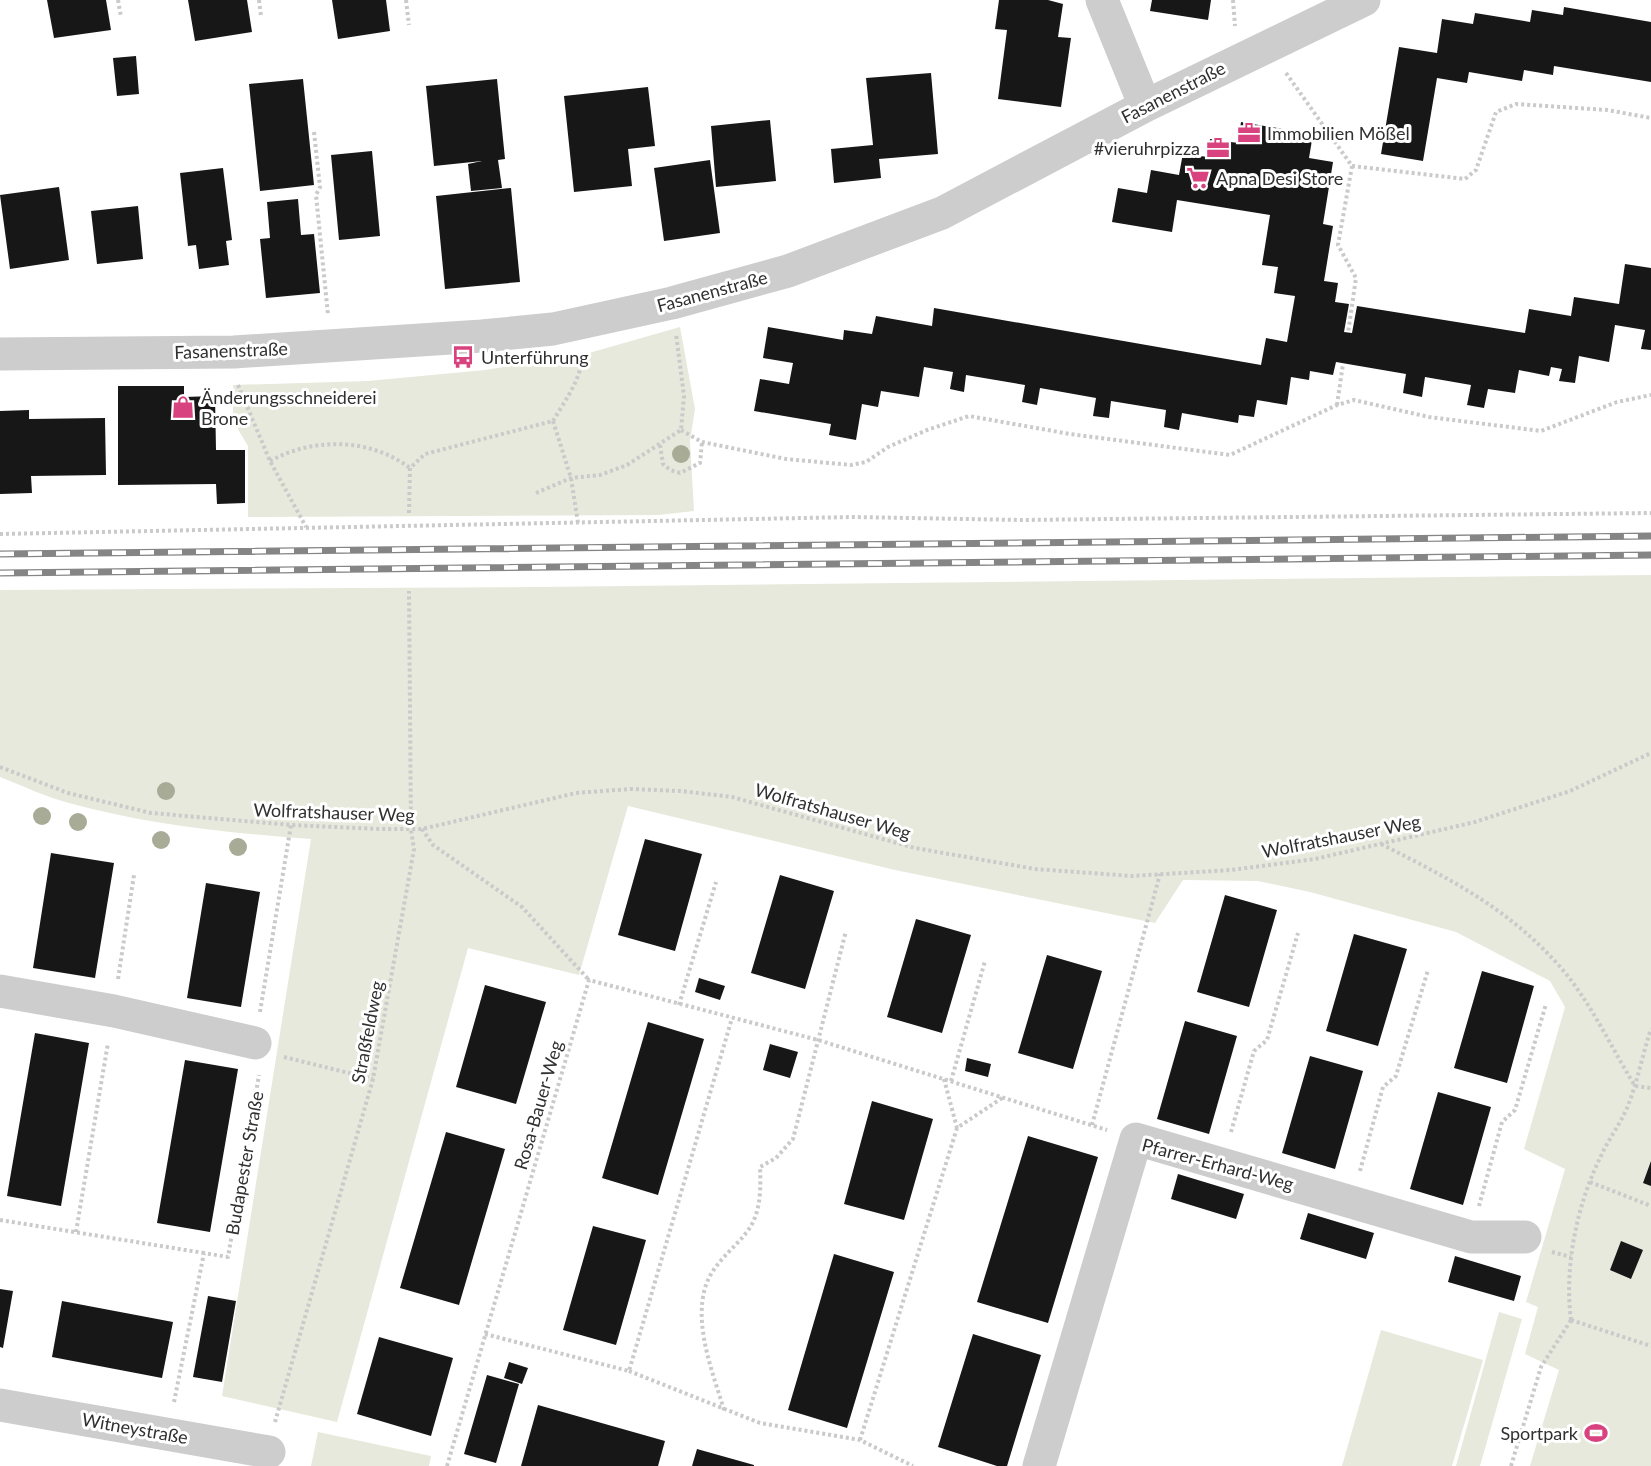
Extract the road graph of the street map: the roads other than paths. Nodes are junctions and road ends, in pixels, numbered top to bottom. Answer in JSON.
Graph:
{"nodes":[{"id":1,"x":1102,"y":0,"type":"edge"},
{"id":2,"x":1364,"y":0,"type":"edge"},
{"id":3,"x":1145,"y":106,"type":"junction"},
{"id":4,"x":0,"y":354,"type":"edge"},
{"id":5,"x":0,"y":992,"type":"edge"},
{"id":6,"x":259,"y":1047,"type":"road end"},
{"id":7,"x":1525,"y":1237,"type":"dead end"},
{"id":8,"x":0,"y":1405,"type":"edge"},
{"id":9,"x":269,"y":1452,"type":"road end"},
{"id":10,"x":1039,"y":1466,"type":"edge"}],
"edges":[{"from":1,"to":3,"type":"street"},
{"from":2,"to":3,"type":"street","name":"Fasanenstraße"},
{"from":3,"to":4,"type":"street","name":"Fasanenstraße"},
{"from":5,"to":6,"type":"street"},
{"from":7,"to":10,"type":"street","name":"Pfarrer-Erhard-Weg"},
{"from":8,"to":9,"type":"street","name":"Witneystraße"}]}
